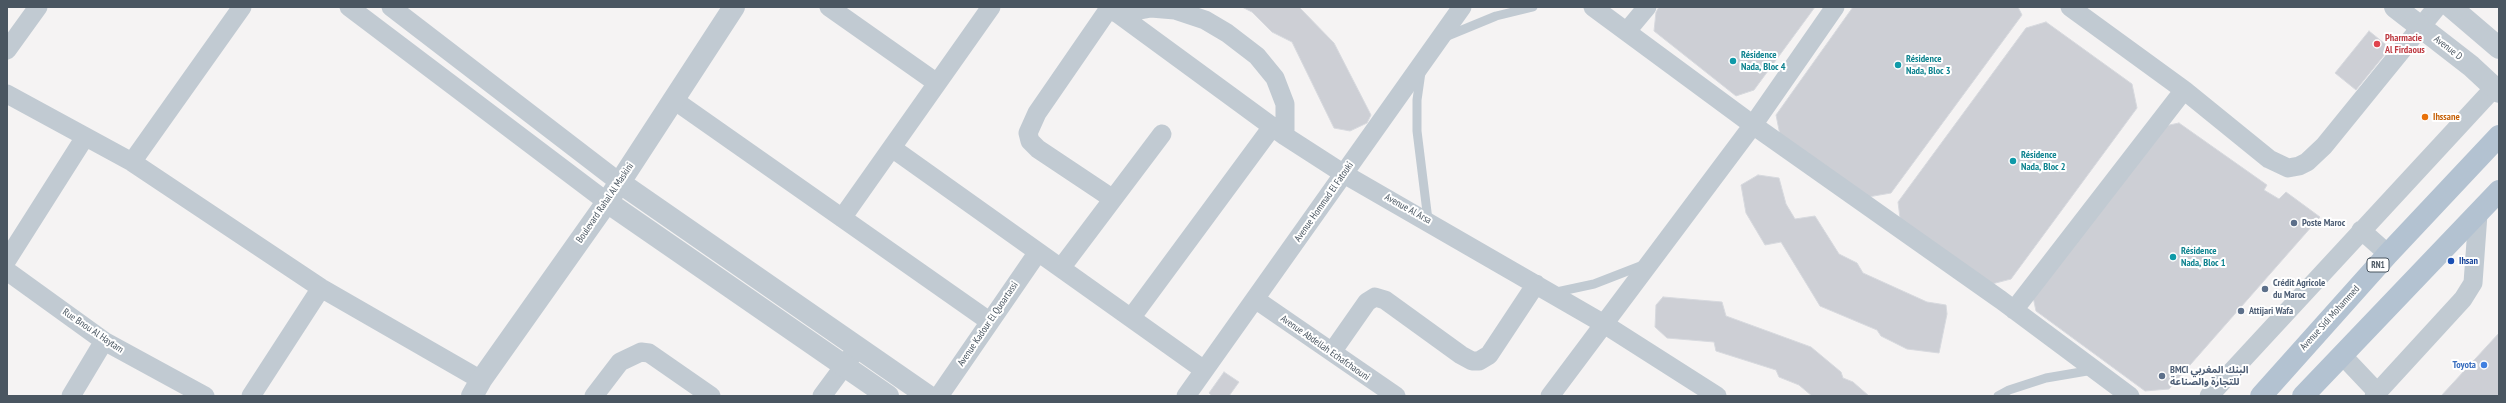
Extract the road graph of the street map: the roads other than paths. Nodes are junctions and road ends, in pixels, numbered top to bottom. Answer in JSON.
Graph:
{"nodes":[{"id":1,"x":38,"y":7,"type":"edge"},
{"id":2,"x":242,"y":7,"type":"edge"},
{"id":3,"x":349,"y":7,"type":"edge"},
{"id":4,"x":390,"y":7,"type":"edge"},
{"id":5,"x":734,"y":7,"type":"edge"},
{"id":6,"x":829,"y":7,"type":"edge"},
{"id":7,"x":991,"y":7,"type":"edge"},
{"id":8,"x":1462,"y":7,"type":"edge"},
{"id":9,"x":1533,"y":7,"type":"edge"},
{"id":10,"x":1593,"y":7,"type":"edge"},
{"id":11,"x":1647,"y":7,"type":"edge"},
{"id":12,"x":1835,"y":7,"type":"edge"},
{"id":13,"x":2070,"y":7,"type":"edge"},
{"id":14,"x":2395,"y":7,"type":"edge"},
{"id":15,"x":2437,"y":7,"type":"edge"},
{"id":16,"x":2451,"y":7,"type":"edge"},
{"id":17,"x":1112,"y":9,"type":"edge"},
{"id":18,"x":2422,"y":27,"type":"junction"},
{"id":19,"x":1627,"y":31,"type":"junction"},
{"id":20,"x":1438,"y":41,"type":"junction"},
{"id":21,"x":2499,"y":48,"type":"edge"},
{"id":22,"x":7,"y":50,"type":"edge"},
{"id":23,"x":1423,"y":62,"type":"junction"},
{"id":24,"x":937,"y":83,"type":"junction"},
{"id":25,"x":2184,"y":90,"type":"junction"},
{"id":26,"x":2497,"y":90,"type":"edge"},
{"id":27,"x":7,"y":94,"type":"edge"},
{"id":28,"x":674,"y":100,"type":"junction"},
{"id":29,"x":1753,"y":125,"type":"junction"},
{"id":30,"x":1278,"y":132,"type":"junction"},
{"id":31,"x":1162,"y":134,"type":"dead end"},
{"id":32,"x":2499,"y":136,"type":"edge"},
{"id":33,"x":85,"y":137,"type":"junction"},
{"id":34,"x":892,"y":148,"type":"junction"},
{"id":35,"x":132,"y":162,"type":"junction"},
{"id":36,"x":1344,"y":174,"type":"junction"},
{"id":37,"x":619,"y":182,"type":"junction"},
{"id":38,"x":2498,"y":192,"type":"edge"},
{"id":39,"x":1113,"y":199,"type":"junction"},
{"id":40,"x":607,"y":202,"type":"junction"},
{"id":41,"x":2478,"y":214,"type":"junction"},
{"id":42,"x":842,"y":218,"type":"junction"},
{"id":43,"x":1428,"y":220,"type":"junction"},
{"id":44,"x":2361,"y":230,"type":"junction"},
{"id":45,"x":1038,"y":252,"type":"junction"},
{"id":46,"x":2388,"y":254,"type":"junction"},
{"id":47,"x":7,"y":260,"type":"edge"},
{"id":48,"x":1651,"y":261,"type":"junction"},
{"id":49,"x":1061,"y":268,"type":"junction"},
{"id":50,"x":7,"y":271,"type":"edge"},
{"id":51,"x":321,"y":288,"type":"junction"},
{"id":52,"x":1544,"y":288,"type":"junction"},
{"id":53,"x":1255,"y":299,"type":"junction"},
{"id":54,"x":2014,"y":310,"type":"junction"},
{"id":55,"x":1131,"y":318,"type":"junction"},
{"id":56,"x":989,"y":321,"type":"junction"},
{"id":57,"x":1604,"y":324,"type":"junction"},
{"id":58,"x":104,"y":341,"type":"junction"},
{"id":59,"x":858,"y":348,"type":"junction"},
{"id":60,"x":1332,"y":352,"type":"junction"},
{"id":61,"x":2342,"y":355,"type":"junction"},
{"id":62,"x":844,"y":366,"type":"junction"},
{"id":63,"x":1204,"y":370,"type":"junction"},
{"id":64,"x":2095,"y":370,"type":"junction"},
{"id":65,"x":477,"y":388,"type":"edge"},
{"id":66,"x":1371,"y":389,"type":"edge"},
{"id":67,"x":1194,"y":393,"type":"edge"},
{"id":68,"x":2375,"y":394,"type":"edge"},
{"id":69,"x":71,"y":396,"type":"edge"},
{"id":70,"x":204,"y":396,"type":"edge"},
{"id":71,"x":251,"y":396,"type":"edge"},
{"id":72,"x":594,"y":396,"type":"edge"},
{"id":73,"x":711,"y":396,"type":"edge"},
{"id":74,"x":822,"y":396,"type":"edge"},
{"id":75,"x":888,"y":396,"type":"edge"},
{"id":76,"x":928,"y":396,"type":"edge"},
{"id":77,"x":939,"y":396,"type":"edge"},
{"id":78,"x":1396,"y":396,"type":"edge"},
{"id":79,"x":1550,"y":396,"type":"edge"},
{"id":80,"x":1717,"y":396,"type":"edge"},
{"id":81,"x":1998,"y":396,"type":"edge"},
{"id":82,"x":2130,"y":396,"type":"edge"},
{"id":83,"x":2208,"y":396,"type":"edge"},
{"id":84,"x":2261,"y":396,"type":"edge"},
{"id":85,"x":2303,"y":396,"type":"edge"}],
"edges":[{"from":1,"to":22,"type":"street"},
{"from":2,"to":35,"type":"street"},
{"from":3,"to":40,"type":"street"},
{"from":4,"to":37,"type":"street"},
{"from":5,"to":28,"type":"street","name":"Boulevard Rahal Al Maskini"},
{"from":6,"to":24,"type":"street"},
{"from":7,"to":24,"type":"street"},
{"from":8,"to":20,"type":"street","name":"Avenue Hommad El Fatouki"},
{"from":9,"to":20,"type":"lane"},
{"from":10,"to":19,"type":"street"},
{"from":11,"to":19,"type":"street"},
{"from":12,"to":29,"type":"street"},
{"from":13,"to":25,"type":"street"},
{"from":14,"to":18,"type":"street","name":"Avenue D"},
{"from":15,"to":18,"type":"street"},
{"from":16,"to":21,"type":"street"},
{"from":17,"to":30,"type":"street","name":"Avenue Al Arsa"},
{"from":17,"to":30,"type":"street"},
{"from":17,"to":39,"type":"street"},
{"from":18,"to":25,"type":"street"},
{"from":18,"to":26,"type":"street","name":"Avenue D"},
{"from":19,"to":29,"type":"street"},
{"from":20,"to":23,"type":"street","name":"Avenue Hommad El Fatouki"},
{"from":23,"to":36,"type":"street","name":"Avenue Hommad El Fatouki"},
{"from":23,"to":43,"type":"lane"},
{"from":24,"to":34,"type":"street"},
{"from":25,"to":54,"type":"street"},
{"from":26,"to":44,"type":"street"},
{"from":27,"to":33,"type":"street"},
{"from":28,"to":37,"type":"street","name":"Boulevard Rahal Al Maskini"},
{"from":28,"to":42,"type":"street"},
{"from":29,"to":48,"type":"street"},
{"from":29,"to":54,"type":"street"},
{"from":30,"to":36,"type":"street","name":"Avenue Al Arsa"},
{"from":30,"to":55,"type":"street"},
{"from":31,"to":39,"type":"street"},
{"from":32,"to":46,"type":"main road","name":"Avenue Sidi Mohammed","number":"RN1"},
{"from":33,"to":35,"type":"street"},
{"from":33,"to":47,"type":"street"},
{"from":34,"to":42,"type":"street"},
{"from":34,"to":45,"type":"street"},
{"from":35,"to":51,"type":"street"},
{"from":36,"to":43,"type":"street","name":"Avenue Al Arsa"},
{"from":36,"to":53,"type":"street","name":"Avenue Hommad El Fatouki"},
{"from":37,"to":40,"type":"street","name":"Boulevard Rahal Al Maskini"},
{"from":37,"to":59,"type":"street"},
{"from":38,"to":41,"type":"main road"},
{"from":39,"to":49,"type":"street"},
{"from":40,"to":62,"type":"street"},
{"from":40,"to":65,"type":"street","name":"Boulevard Rahal Al Maskini"},
{"from":41,"to":61,"type":"main road"},
{"from":41,"to":68,"type":"street"},
{"from":42,"to":56,"type":"street"},
{"from":43,"to":52,"type":"street","name":"Avenue Al Arsa"},
{"from":44,"to":46,"type":"street"},
{"from":44,"to":83,"type":"street"},
{"from":45,"to":49,"type":"street"},
{"from":45,"to":56,"type":"street","name":"Avenue Kadour El Quoartassi"},
{"from":46,"to":84,"type":"main road","name":"Avenue Sidi Mohammed","number":"RN1"},
{"from":48,"to":52,"type":"lane"},
{"from":48,"to":57,"type":"street"},
{"from":49,"to":55,"type":"street"},
{"from":50,"to":58,"type":"street","name":"Rue Bnou Al Haytam"},
{"from":51,"to":65,"type":"street"},
{"from":51,"to":71,"type":"street"},
{"from":52,"to":57,"type":"street","name":"Avenue Al Arsa"},
{"from":52,"to":60,"type":"street"},
{"from":53,"to":60,"type":"street","name":"Avenue Abdellah Echafchaouni"},
{"from":53,"to":63,"type":"street","name":"Avenue Hommad El Fatouki"},
{"from":54,"to":64,"type":"street"},
{"from":55,"to":63,"type":"street"},
{"from":56,"to":77,"type":"street","name":"Avenue Kadour El Quoartassi"},
{"from":57,"to":79,"type":"street"},
{"from":57,"to":80,"type":"street","name":"Avenue Al Arsa"},
{"from":58,"to":69,"type":"street"},
{"from":58,"to":70,"type":"street","name":"Rue Bnou Al Haytam"},
{"from":59,"to":62,"type":"street"},
{"from":59,"to":76,"type":"street"},
{"from":60,"to":66,"type":"street","name":"Avenue Abdellah Echafchaouni"},
{"from":61,"to":68,"type":"street"},
{"from":61,"to":85,"type":"main road"},
{"from":62,"to":74,"type":"street"},
{"from":62,"to":75,"type":"street"},
{"from":63,"to":67,"type":"street","name":"Avenue Hommad El Fatouki"},
{"from":64,"to":81,"type":"lane"},
{"from":64,"to":82,"type":"street"},
{"from":66,"to":78,"type":"street","name":"Avenue Abdellah Echafchaouni"},
{"from":72,"to":73,"type":"street"}]}
